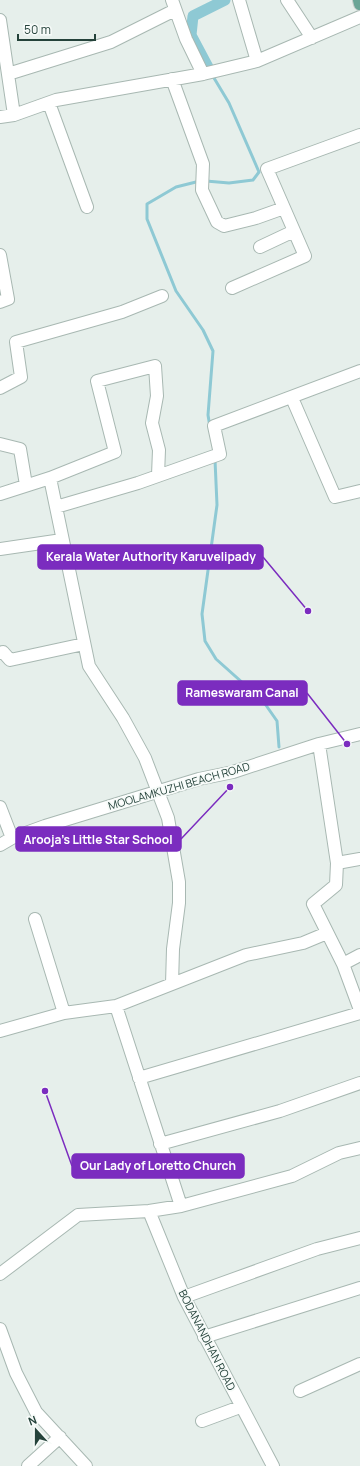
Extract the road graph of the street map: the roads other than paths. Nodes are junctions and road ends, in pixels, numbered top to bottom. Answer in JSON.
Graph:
{"nodes":[{"id":1,"x":287,"y":0,"type":"edge"},
{"id":2,"x":358,"y":0,"type":"edge"},
{"id":3,"x":240,"y":1,"type":"edge"},
{"id":4,"x":360,"y":4,"type":"edge"},
{"id":5,"x":174,"y":5,"type":"edge"},
{"id":6,"x":360,"y":17,"type":"edge"},
{"id":7,"x":0,"y":20,"type":"edge"},
{"id":8,"x":312,"y":38,"type":"junction"},
{"id":9,"x":257,"y":61,"type":"junction"},
{"id":10,"x":8,"y":74,"type":"junction"},
{"id":11,"x":203,"y":74,"type":"junction"},
{"id":12,"x":172,"y":79,"type":"junction"},
{"id":13,"x":49,"y":103,"type":"junction"},
{"id":14,"x":14,"y":115,"type":"junction"},
{"id":15,"x":0,"y":117,"type":"edge"},
{"id":16,"x":360,"y":135,"type":"edge"},
{"id":17,"x":87,"y":207,"type":"dead end"},
{"id":18,"x":284,"y":208,"type":"junction"},
{"id":19,"x":294,"y":231,"type":"junction"},
{"id":20,"x":260,"y":247,"type":"dead end"},
{"id":21,"x":0,"y":255,"type":"edge"},
{"id":22,"x":232,"y":288,"type":"dead end"},
{"id":23,"x":162,"y":296,"type":"dead end"},
{"id":24,"x":0,"y":302,"type":"edge"},
{"id":25,"x":360,"y":371,"type":"edge"},
{"id":26,"x":0,"y":388,"type":"edge"},
{"id":27,"x":292,"y":398,"type":"junction"},
{"id":28,"x":0,"y":444,"type":"edge"},
{"id":29,"x":158,"y":475,"type":"junction"},
{"id":30,"x":50,"y":478,"type":"junction"},
{"id":31,"x":26,"y":485,"type":"junction"},
{"id":32,"x":360,"y":491,"type":"edge"},
{"id":33,"x":0,"y":494,"type":"edge"},
{"id":34,"x":56,"y":507,"type":"junction"},
{"id":35,"x":62,"y":540,"type":"junction"},
{"id":36,"x":0,"y":549,"type":"edge"},
{"id":37,"x":84,"y":644,"type":"junction"},
{"id":38,"x":0,"y":653,"type":"edge"},
{"id":39,"x":360,"y":734,"type":"edge"},
{"id":40,"x":320,"y":748,"type":"junction"},
{"id":41,"x":157,"y":791,"type":"junction"},
{"id":42,"x":0,"y":807,"type":"edge"},
{"id":43,"x":12,"y":838,"type":"junction"},
{"id":44,"x":0,"y":845,"type":"edge"},
{"id":45,"x":360,"y":858,"type":"edge"},
{"id":46,"x":336,"y":863,"type":"junction"},
{"id":47,"x":35,"y":919,"type":"dead end"},
{"id":48,"x":327,"y":933,"type":"junction"},
{"id":49,"x":360,"y":955,"type":"edge"},
{"id":50,"x":342,"y":964,"type":"junction"},
{"id":51,"x":172,"y":984,"type":"junction"},
{"id":52,"x":116,"y":1006,"type":"junction"},
{"id":53,"x":360,"y":1010,"type":"edge"},
{"id":54,"x":64,"y":1013,"type":"junction"},
{"id":55,"x":360,"y":1013,"type":"edge"},
{"id":56,"x":0,"y":1031,"type":"edge"},
{"id":57,"x":139,"y":1078,"type":"junction"},
{"id":58,"x":360,"y":1083,"type":"edge"},
{"id":59,"x":160,"y":1144,"type":"junction"},
{"id":60,"x":360,"y":1148,"type":"edge"},
{"id":61,"x":181,"y":1206,"type":"junction"},
{"id":62,"x":149,"y":1211,"type":"junction"},
{"id":63,"x":360,"y":1238,"type":"edge"},
{"id":64,"x":0,"y":1274,"type":"edge"},
{"id":65,"x":360,"y":1288,"type":"edge"},
{"id":66,"x":184,"y":1297,"type":"junction"},
{"id":67,"x":0,"y":1329,"type":"edge"},
{"id":68,"x":204,"y":1337,"type":"junction"},
{"id":69,"x":360,"y":1364,"type":"edge"},
{"id":70,"x":300,"y":1391,"type":"dead end"},
{"id":71,"x":240,"y":1407,"type":"junction"},
{"id":72,"x":202,"y":1421,"type":"dead end"},
{"id":73,"x":60,"y":1437,"type":"junction"},
{"id":74,"x":28,"y":1466,"type":"edge"},
{"id":75,"x":86,"y":1466,"type":"edge"},
{"id":76,"x":273,"y":1466,"type":"edge"}],
"edges":[{"from":1,"to":8,"type":"street"},
{"from":2,"to":4,"type":"main road"},
{"from":3,"to":9,"type":"street"},
{"from":5,"to":10,"type":"street"},
{"from":5,"to":11,"type":"street"},
{"from":6,"to":8,"type":"street"},
{"from":7,"to":10,"type":"street"},
{"from":8,"to":9,"type":"street"},
{"from":9,"to":11,"type":"street"},
{"from":10,"to":14,"type":"street"},
{"from":11,"to":12,"type":"street"},
{"from":12,"to":13,"type":"street"},
{"from":12,"to":18,"type":"street"},
{"from":13,"to":14,"type":"street"},
{"from":13,"to":17,"type":"street"},
{"from":14,"to":15,"type":"street"},
{"from":16,"to":18,"type":"street"},
{"from":18,"to":19,"type":"street"},
{"from":19,"to":20,"type":"street"},
{"from":19,"to":22,"type":"street"},
{"from":21,"to":24,"type":"street"},
{"from":23,"to":26,"type":"street"},
{"from":25,"to":27,"type":"street"},
{"from":27,"to":29,"type":"street"},
{"from":27,"to":32,"type":"street"},
{"from":28,"to":31,"type":"street"},
{"from":29,"to":30,"type":"street"},
{"from":29,"to":34,"type":"street"},
{"from":30,"to":31,"type":"street"},
{"from":30,"to":34,"type":"street"},
{"from":31,"to":33,"type":"street"},
{"from":34,"to":35,"type":"street"},
{"from":35,"to":36,"type":"street"},
{"from":35,"to":37,"type":"street"},
{"from":37,"to":38,"type":"street"},
{"from":37,"to":41,"type":"street"},
{"from":39,"to":40,"type":"street","name":"MOOLAMKUZHI BEACH ROAD"},
{"from":40,"to":41,"type":"street","name":"MOOLAMKUZHI BEACH ROAD"},
{"from":40,"to":46,"type":"street"},
{"from":41,"to":43,"type":"street","name":"MOOLAMKUZHI BEACH ROAD"},
{"from":41,"to":51,"type":"street"},
{"from":42,"to":43,"type":"street"},
{"from":43,"to":44,"type":"street","name":"MOOLAMKUZHI BEACH ROAD"},
{"from":45,"to":46,"type":"street"},
{"from":46,"to":48,"type":"street"},
{"from":47,"to":54,"type":"street"},
{"from":48,"to":50,"type":"street"},
{"from":48,"to":51,"type":"street"},
{"from":49,"to":50,"type":"street"},
{"from":50,"to":53,"type":"street"},
{"from":51,"to":52,"type":"street"},
{"from":52,"to":54,"type":"street"},
{"from":52,"to":57,"type":"street"},
{"from":54,"to":56,"type":"street"},
{"from":55,"to":57,"type":"street"},
{"from":57,"to":59,"type":"street"},
{"from":58,"to":59,"type":"street"},
{"from":59,"to":61,"type":"street"},
{"from":60,"to":61,"type":"street"},
{"from":61,"to":62,"type":"street"},
{"from":62,"to":64,"type":"street"},
{"from":62,"to":66,"type":"street","name":"BODANANDHAN ROAD"},
{"from":63,"to":66,"type":"street"},
{"from":65,"to":68,"type":"street"},
{"from":66,"to":68,"type":"street","name":"BODANANDHAN ROAD"},
{"from":67,"to":73,"type":"street"},
{"from":68,"to":71,"type":"street","name":"BODANANDHAN ROAD"},
{"from":69,"to":70,"type":"street"},
{"from":71,"to":72,"type":"street"},
{"from":71,"to":76,"type":"street","name":"BODANANDHAN ROAD"},
{"from":73,"to":74,"type":"street"},
{"from":73,"to":75,"type":"street"}]}
